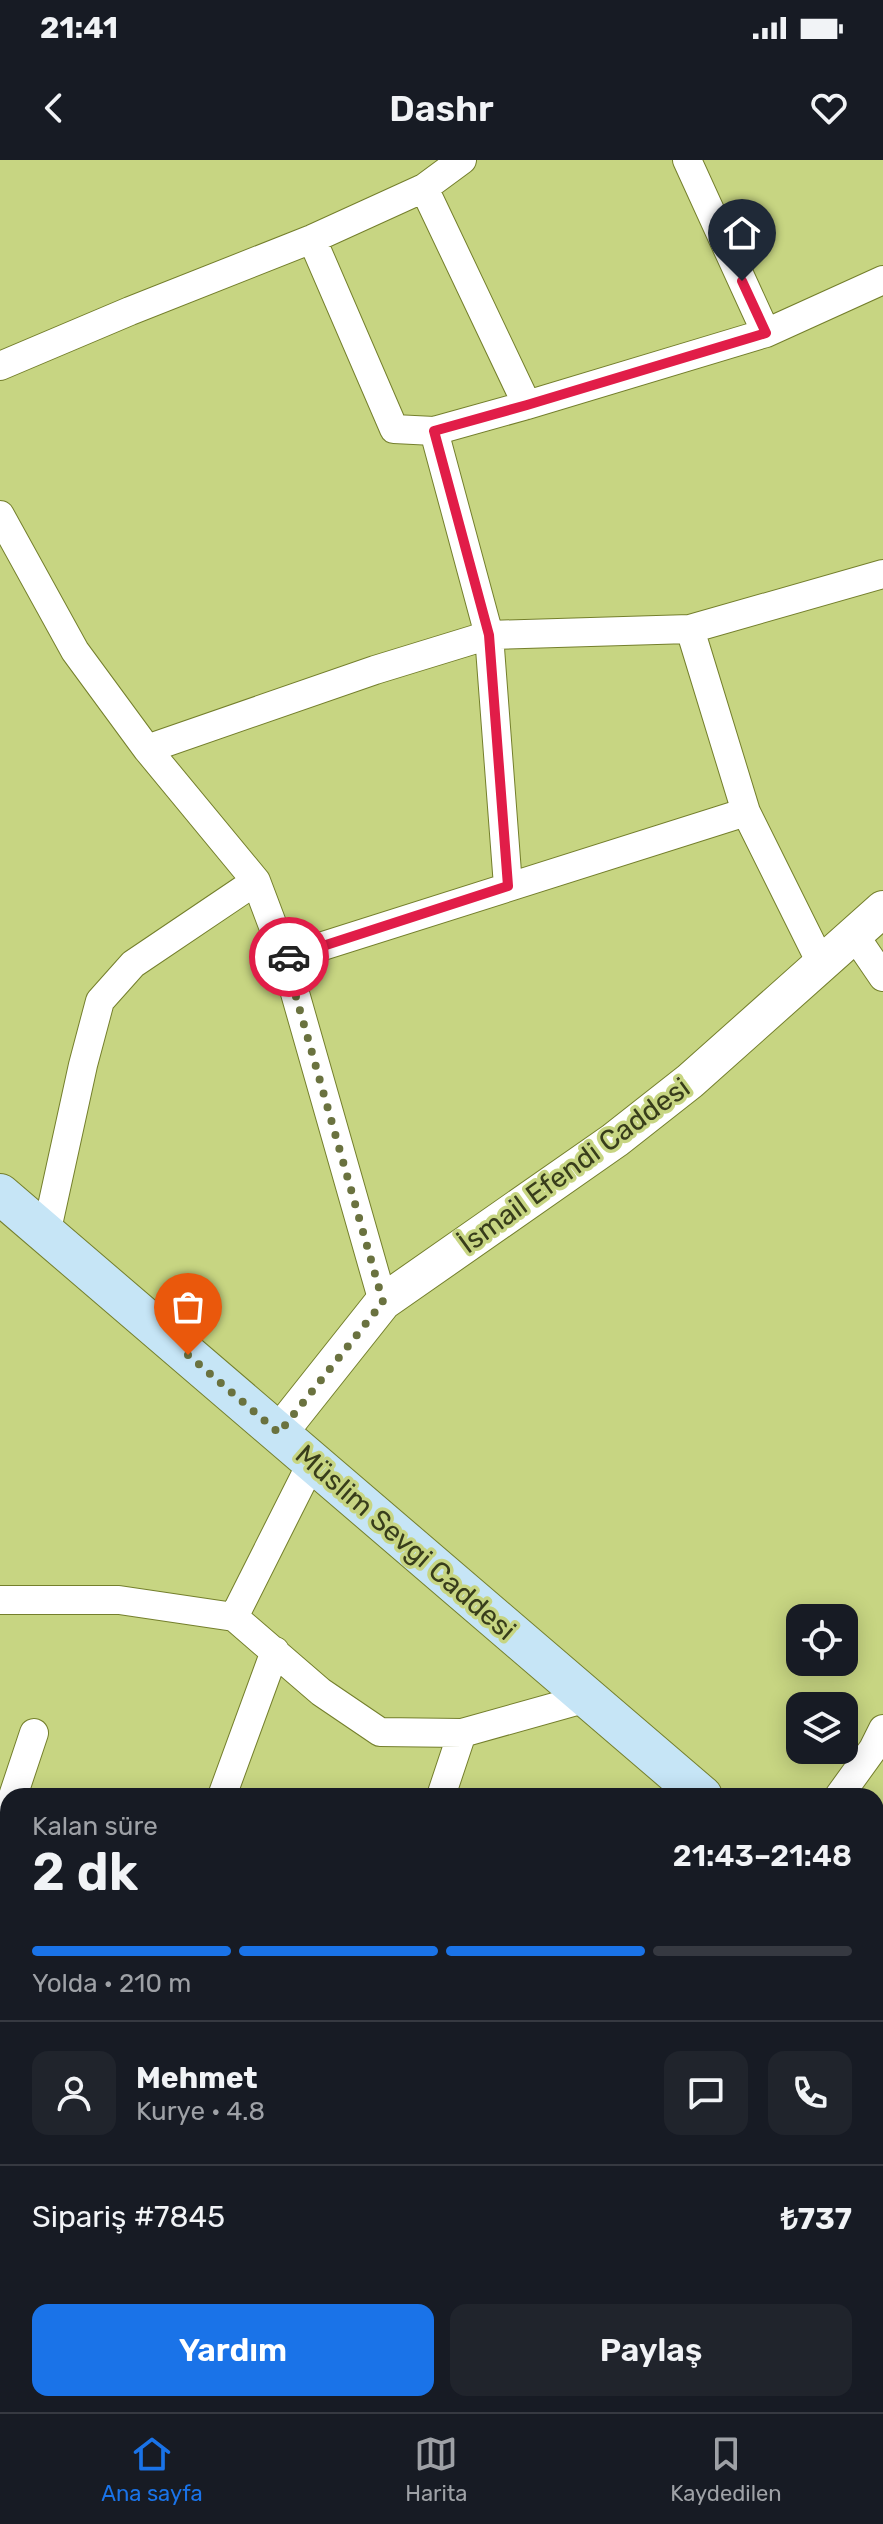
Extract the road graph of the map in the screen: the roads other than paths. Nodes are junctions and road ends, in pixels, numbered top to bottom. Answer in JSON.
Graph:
{"nodes":[{"id":1,"x":462,"y":160,"type":"edge"},
{"id":2,"x":687,"y":160,"type":"edge"},
{"id":3,"x":424,"y":188,"type":"junction"},
{"id":4,"x":312,"y":239,"type":"junction"},
{"id":5,"x":883,"y":280,"type":"edge"},
{"id":6,"x":766,"y":333,"type":"junction"},
{"id":7,"x":0,"y":366,"type":"edge"},
{"id":8,"x":527,"y":405,"type":"junction"},
{"id":9,"x":434,"y":431,"type":"junction"},
{"id":10,"x":1,"y":520,"type":"edge"},
{"id":11,"x":883,"y":574,"type":"edge"},
{"id":12,"x":690,"y":629,"type":"junction"},
{"id":13,"x":489,"y":635,"type":"junction"},
{"id":14,"x":147,"y":749,"type":"junction"},
{"id":15,"x":746,"y":812,"type":"junction"},
{"id":16,"x":256,"y":881,"type":"junction"},
{"id":17,"x":508,"y":886,"type":"junction"},
{"id":18,"x":883,"y":909,"type":"edge"},
{"id":19,"x":855,"y":936,"type":"junction"},
{"id":20,"x":285,"y":958,"type":"junction"},
{"id":21,"x":822,"y":965,"type":"junction"},
{"id":22,"x":883,"y":977,"type":"edge"},
{"id":23,"x":0,"y":1194,"type":"edge"},
{"id":24,"x":46,"y":1234,"type":"junction"},
{"id":25,"x":383,"y":1302,"type":"junction"},
{"id":26,"x":279,"y":1433,"type":"junction"},
{"id":27,"x":312,"y":1462,"type":"junction"},
{"id":28,"x":0,"y":1600,"type":"edge"},
{"id":29,"x":234,"y":1617,"type":"junction"},
{"id":30,"x":275,"y":1651,"type":"junction"},
{"id":31,"x":587,"y":1698,"type":"junction"},
{"id":32,"x":34,"y":1733,"type":"dead end"},
{"id":33,"x":462,"y":1733,"type":"junction"},
{"id":34,"x":880,"y":1744,"type":"edge"},
{"id":35,"x":16,"y":1788,"type":"edge"},
{"id":36,"x":225,"y":1788,"type":"edge"},
{"id":37,"x":444,"y":1788,"type":"edge"},
{"id":38,"x":693,"y":1788,"type":"edge"},
{"id":39,"x":845,"y":1788,"type":"edge"}],
"edges":[{"from":1,"to":3,"type":"street"},
{"from":2,"to":6,"type":"street"},
{"from":3,"to":4,"type":"street"},
{"from":3,"to":8,"type":"street"},
{"from":4,"to":7,"type":"street"},
{"from":4,"to":9,"type":"street"},
{"from":5,"to":6,"type":"street"},
{"from":6,"to":8,"type":"street"},
{"from":8,"to":9,"type":"street"},
{"from":9,"to":13,"type":"street"},
{"from":10,"to":14,"type":"street"},
{"from":11,"to":12,"type":"street"},
{"from":12,"to":13,"type":"street"},
{"from":12,"to":15,"type":"street"},
{"from":13,"to":14,"type":"street"},
{"from":13,"to":17,"type":"street"},
{"from":14,"to":16,"type":"street"},
{"from":15,"to":17,"type":"street"},
{"from":15,"to":21,"type":"street"},
{"from":16,"to":20,"type":"street"},
{"from":16,"to":24,"type":"street"},
{"from":17,"to":20,"type":"street"},
{"from":18,"to":19,"type":"street","name":"İsmail Efendi Caddesi"},
{"from":19,"to":21,"type":"street","name":"İsmail Efendi Caddesi"},
{"from":19,"to":22,"type":"street"},
{"from":20,"to":25,"type":"street"},
{"from":21,"to":25,"type":"street","name":"İsmail Efendi Caddesi"},
{"from":23,"to":24,"type":"main road","name":"Müslim Sevgi Caddesi"},
{"from":24,"to":26,"type":"main road","name":"Müslim Sevgi Caddesi"},
{"from":25,"to":26,"type":"street","name":"İsmail Efendi Caddesi"},
{"from":26,"to":27,"type":"main road","name":"Müslim Sevgi Caddesi"},
{"from":27,"to":29,"type":"street"},
{"from":27,"to":31,"type":"main road","name":"Müslim Sevgi Caddesi"},
{"from":28,"to":29,"type":"street"},
{"from":29,"to":30,"type":"street"},
{"from":30,"to":33,"type":"street"},
{"from":30,"to":36,"type":"street"},
{"from":31,"to":33,"type":"street"},
{"from":31,"to":38,"type":"main road","name":"Müslim Sevgi Caddesi"},
{"from":32,"to":35,"type":"street"},
{"from":33,"to":37,"type":"street"},
{"from":34,"to":39,"type":"street"}]}
